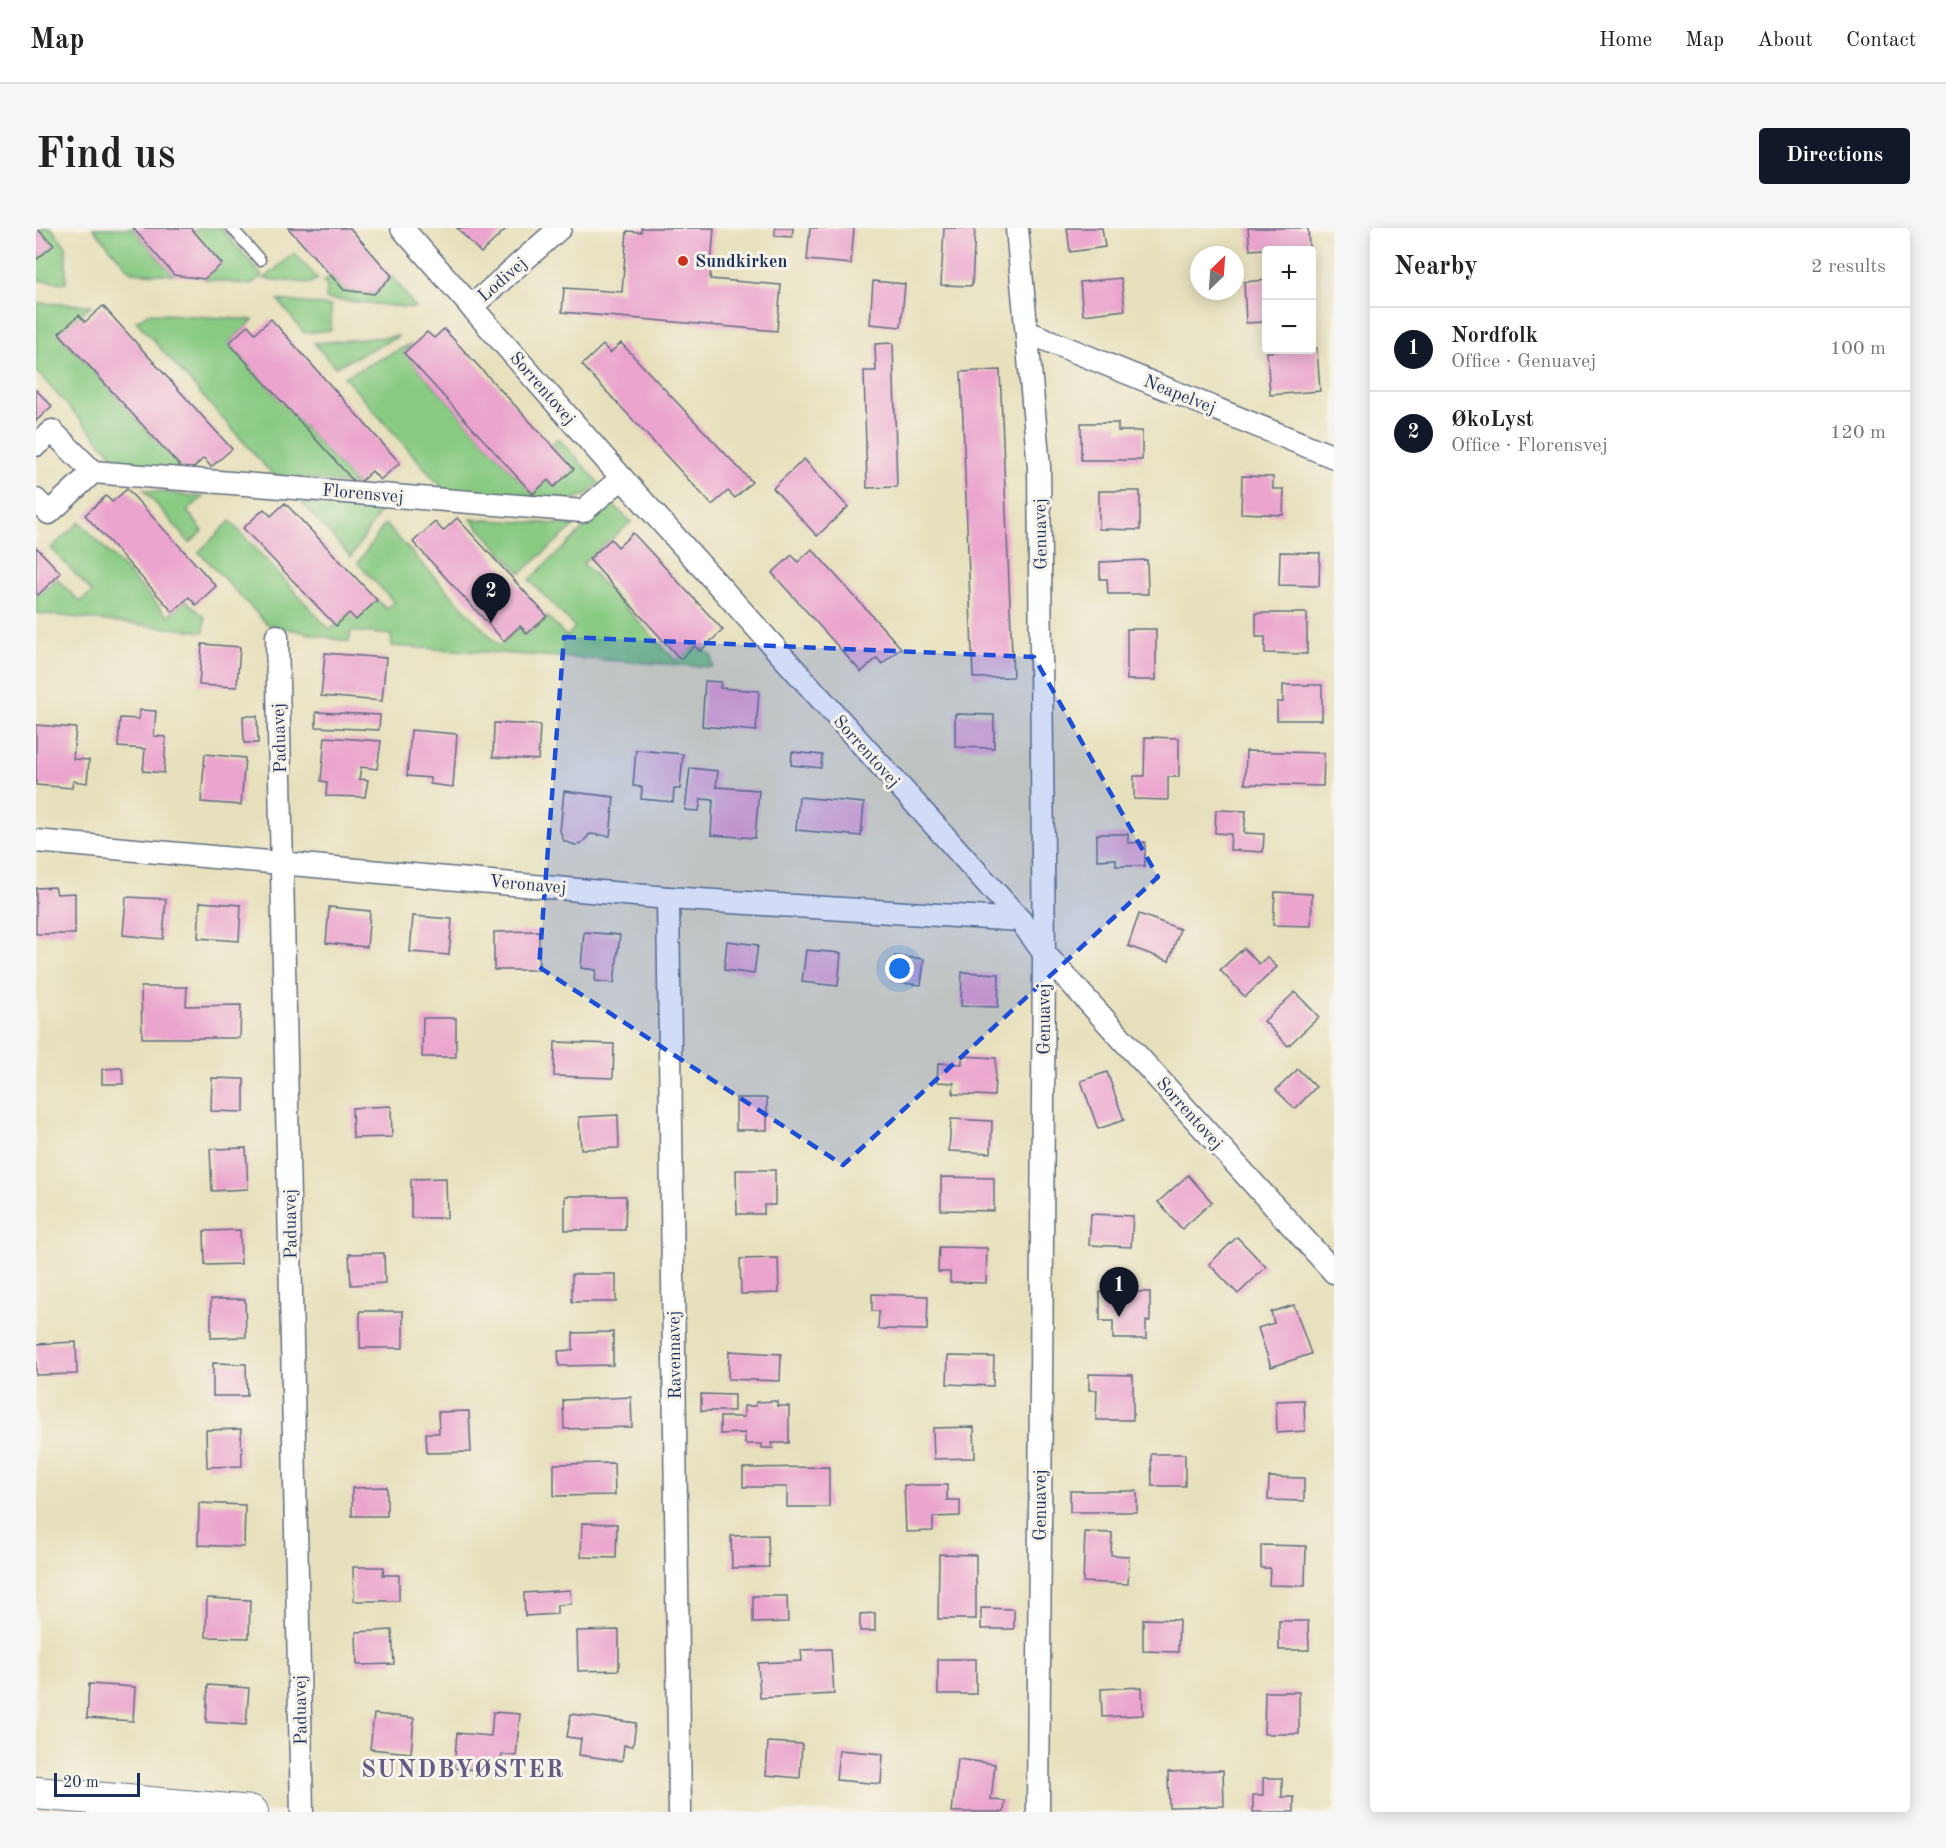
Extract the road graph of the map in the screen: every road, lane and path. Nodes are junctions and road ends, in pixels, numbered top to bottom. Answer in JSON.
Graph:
{"nodes":[{"id":1,"x":232,"y":228,"type":"edge"},
{"id":2,"x":402,"y":228,"type":"edge"},
{"id":3,"x":561,"y":228,"type":"edge"},
{"id":4,"x":1017,"y":228,"type":"edge"},
{"id":5,"x":260,"y":260,"type":"dead end"},
{"id":6,"x":471,"y":307,"type":"junction"},
{"id":7,"x":1027,"y":332,"type":"junction"},
{"id":8,"x":36,"y":445,"type":"edge"},
{"id":9,"x":1334,"y":457,"type":"edge"},
{"id":10,"x":93,"y":472,"type":"junction"},
{"id":11,"x":622,"y":478,"type":"junction"},
{"id":12,"x":36,"y":500,"type":"edge"},
{"id":13,"x":277,"y":636,"type":"dead end"},
{"id":14,"x":36,"y":841,"type":"edge"},
{"id":15,"x":283,"y":862,"type":"junction"},
{"id":16,"x":668,"y":898,"type":"junction"},
{"id":17,"x":1020,"y":920,"type":"junction"},
{"id":18,"x":1044,"y":953,"type":"junction"},
{"id":19,"x":1334,"y":1272,"type":"edge"},
{"id":20,"x":36,"y":1793,"type":"edge"},
{"id":21,"x":252,"y":1812,"type":"edge"},
{"id":22,"x":302,"y":1812,"type":"edge"},
{"id":23,"x":680,"y":1812,"type":"edge"},
{"id":24,"x":1038,"y":1812,"type":"edge"}],
"edges":[{"from":1,"to":5,"type":"lane"},
{"from":2,"to":6,"type":"street","name":"Sorrentovej"},
{"from":3,"to":6,"type":"street","name":"Lodivej"},
{"from":4,"to":7,"type":"street","name":"Genuavej"},
{"from":6,"to":11,"type":"street","name":"Sorrentovej"},
{"from":7,"to":9,"type":"street","name":"Neapelvej"},
{"from":7,"to":18,"type":"street","name":"Genuavej"},
{"from":8,"to":10,"type":"street"},
{"from":10,"to":11,"type":"street","name":"Florensvej"},
{"from":10,"to":12,"type":"street"},
{"from":11,"to":17,"type":"street","name":"Sorrentovej"},
{"from":13,"to":15,"type":"street","name":"Paduavej"},
{"from":14,"to":15,"type":"street","name":"Veronavej"},
{"from":15,"to":16,"type":"street","name":"Veronavej"},
{"from":15,"to":22,"type":"street","name":"Paduavej"},
{"from":16,"to":17,"type":"street","name":"Veronavej"},
{"from":16,"to":23,"type":"street","name":"Ravennavej"},
{"from":17,"to":18,"type":"street","name":"Sorrentovej"},
{"from":18,"to":19,"type":"street","name":"Sorrentovej"},
{"from":18,"to":24,"type":"street","name":"Genuavej"},
{"from":20,"to":21,"type":"street"}]}
